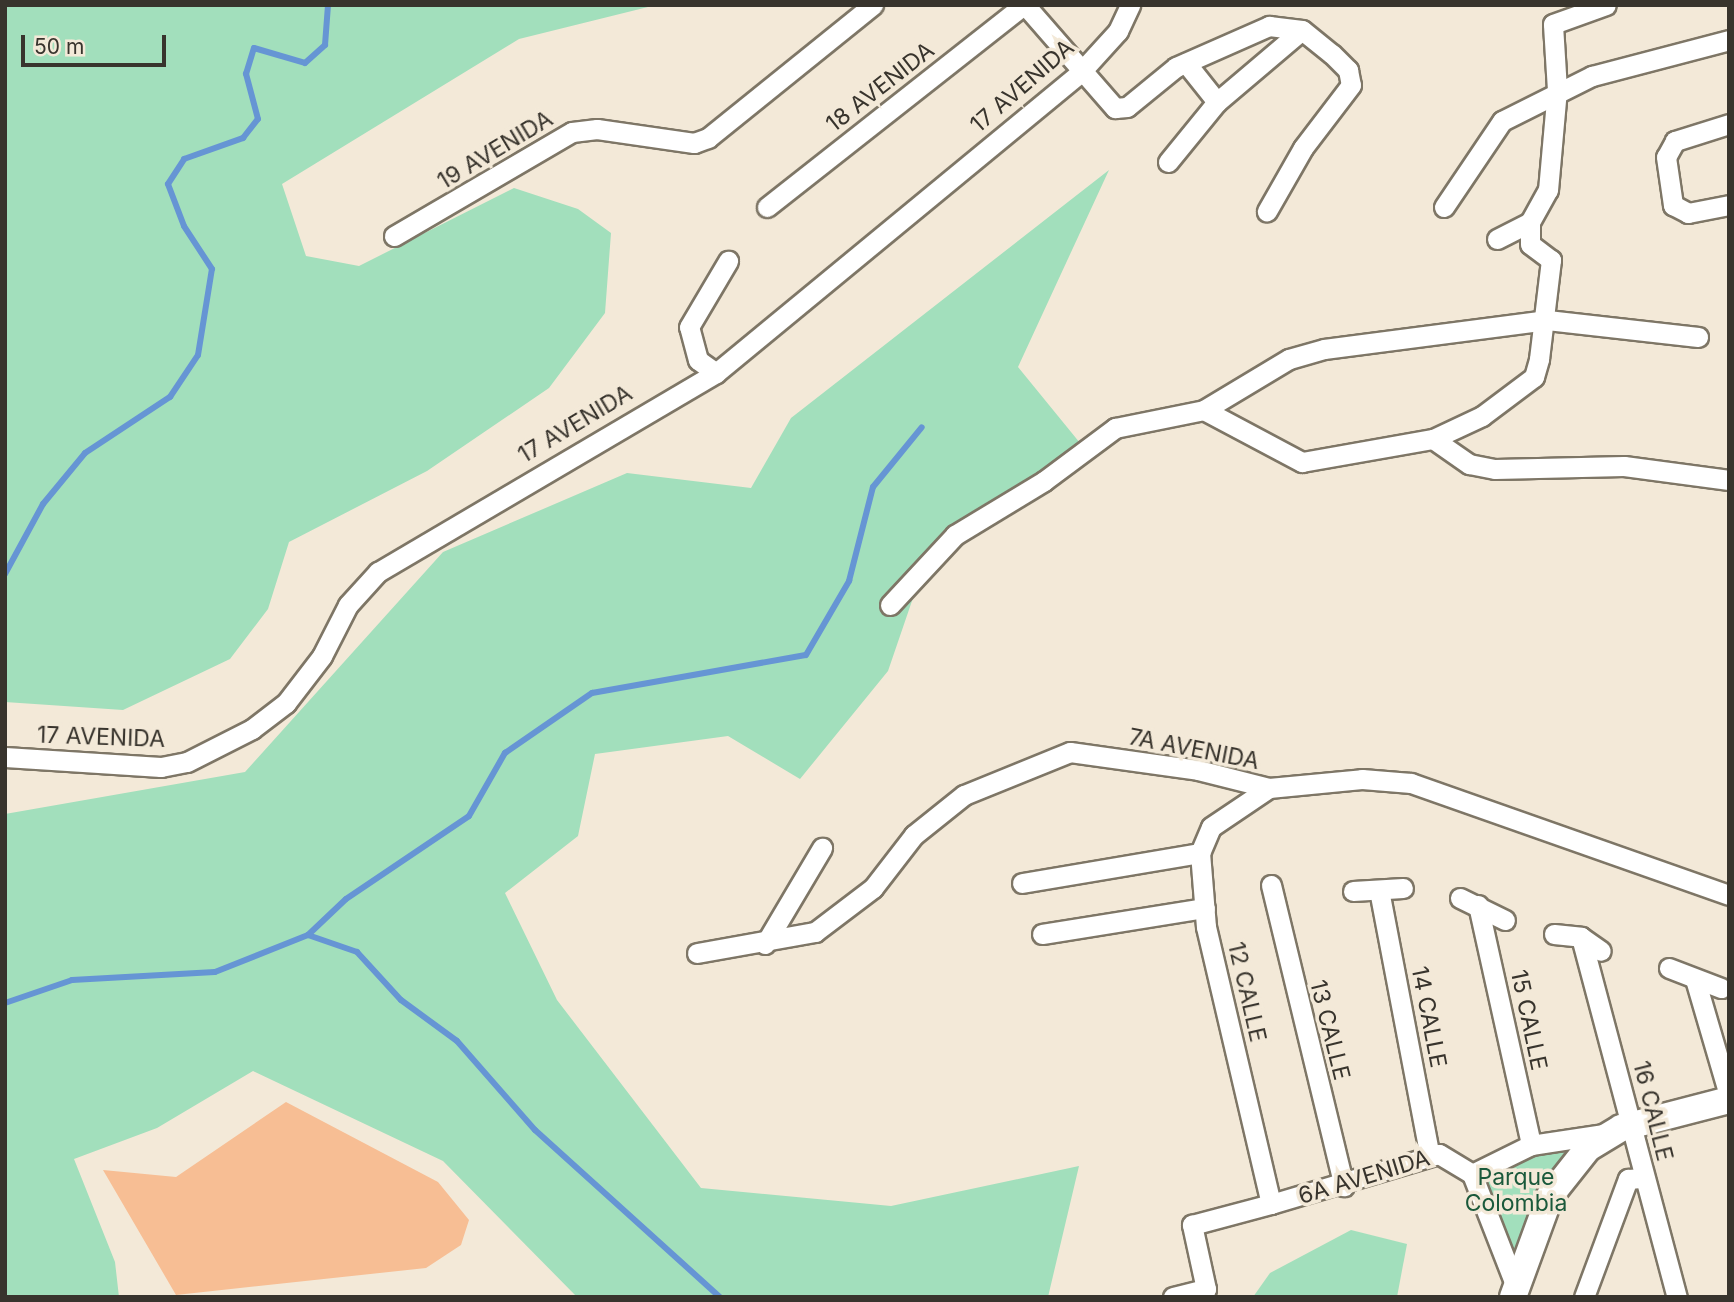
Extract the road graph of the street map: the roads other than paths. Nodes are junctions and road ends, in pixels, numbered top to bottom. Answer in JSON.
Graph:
{"nodes":[{"id":1,"x":873,"y":5,"type":"edge"},
{"id":2,"x":1024,"y":5,"type":"edge"},
{"id":3,"x":1130,"y":5,"type":"edge"},
{"id":4,"x":1606,"y":5,"type":"edge"},
{"id":5,"x":1302,"y":30,"type":"junction"},
{"id":6,"x":1729,"y":40,"type":"edge"},
{"id":7,"x":1185,"y":63,"type":"junction"},
{"id":8,"x":1079,"y":74,"type":"junction"},
{"id":9,"x":1557,"y":90,"type":"junction"},
{"id":10,"x":1217,"y":102,"type":"junction"},
{"id":11,"x":1729,"y":124,"type":"edge"},
{"id":12,"x":1168,"y":162,"type":"dead end"},
{"id":13,"x":1729,"y":205,"type":"edge"},
{"id":14,"x":767,"y":206,"type":"dead end"},
{"id":15,"x":1444,"y":207,"type":"dead end"},
{"id":16,"x":1267,"y":211,"type":"dead end"},
{"id":17,"x":1530,"y":222,"type":"junction"},
{"id":18,"x":394,"y":236,"type":"dead end"},
{"id":19,"x":1497,"y":239,"type":"dead end"},
{"id":20,"x":728,"y":261,"type":"dead end"},
{"id":21,"x":1547,"y":320,"type":"junction"},
{"id":22,"x":1698,"y":337,"type":"dead end"},
{"id":23,"x":716,"y":373,"type":"junction"},
{"id":24,"x":1204,"y":410,"type":"junction"},
{"id":25,"x":1433,"y":439,"type":"junction"},
{"id":26,"x":1729,"y":480,"type":"edge"},
{"id":27,"x":890,"y":605,"type":"dead end"},
{"id":28,"x":5,"y":757,"type":"edge"},
{"id":29,"x":1269,"y":788,"type":"junction"},
{"id":30,"x":821,"y":848,"type":"dead end"},
{"id":31,"x":1200,"y":853,"type":"junction"},
{"id":32,"x":1022,"y":883,"type":"dead end"},
{"id":33,"x":1271,"y":885,"type":"dead end"},
{"id":34,"x":1403,"y":888,"type":"dead end"},
{"id":35,"x":1379,"y":890,"type":"junction"},
{"id":36,"x":1353,"y":891,"type":"dead end"},
{"id":37,"x":1729,"y":895,"type":"edge"},
{"id":38,"x":1205,"y":908,"type":"junction"},
{"id":39,"x":1505,"y":920,"type":"dead end"},
{"id":40,"x":1042,"y":934,"type":"dead end"},
{"id":41,"x":1554,"y":934,"type":"dead end"},
{"id":42,"x":1581,"y":936,"type":"junction"},
{"id":43,"x":765,"y":944,"type":"junction"},
{"id":44,"x":1601,"y":951,"type":"dead end"},
{"id":45,"x":697,"y":953,"type":"dead end"},
{"id":46,"x":1669,"y":968,"type":"dead end"},
{"id":47,"x":1695,"y":979,"type":"junction"},
{"id":48,"x":1721,"y":988,"type":"dead end"},
{"id":49,"x":1729,"y":1097,"type":"edge"},
{"id":50,"x":1632,"y":1125,"type":"junction"},
{"id":51,"x":1604,"y":1134,"type":"junction"},
{"id":52,"x":1531,"y":1145,"type":"junction"},
{"id":53,"x":1429,"y":1153,"type":"junction"},
{"id":54,"x":1472,"y":1174,"type":"junction"},
{"id":55,"x":1644,"y":1178,"type":"junction"},
{"id":56,"x":1344,"y":1186,"type":"junction"},
{"id":57,"x":1271,"y":1204,"type":"junction"},
{"id":58,"x":1515,"y":1292,"type":"edge"},
{"id":59,"x":1173,"y":1297,"type":"edge"},
{"id":60,"x":1584,"y":1297,"type":"edge"},
{"id":61,"x":1677,"y":1297,"type":"edge"}],
"edges":[{"from":1,"to":18,"type":"street","name":"19 AVENIDA"},
{"from":2,"to":8,"type":"street"},
{"from":2,"to":14,"type":"street","name":"18 AVENIDA"},
{"from":3,"to":8,"type":"street","name":"17 AVENIDA"},
{"from":4,"to":9,"type":"street"},
{"from":5,"to":7,"type":"street"},
{"from":5,"to":10,"type":"street"},
{"from":5,"to":16,"type":"street"},
{"from":6,"to":9,"type":"street"},
{"from":7,"to":8,"type":"street"},
{"from":7,"to":10,"type":"street"},
{"from":8,"to":23,"type":"street","name":"17 AVENIDA"},
{"from":9,"to":15,"type":"street"},
{"from":9,"to":17,"type":"street"},
{"from":10,"to":12,"type":"street"},
{"from":11,"to":13,"type":"street"},
{"from":17,"to":19,"type":"street"},
{"from":17,"to":21,"type":"street"},
{"from":20,"to":23,"type":"street"},
{"from":21,"to":22,"type":"street"},
{"from":21,"to":24,"type":"street"},
{"from":21,"to":25,"type":"street"},
{"from":23,"to":28,"type":"street","name":"17 AVENIDA"},
{"from":24,"to":25,"type":"street"},
{"from":24,"to":27,"type":"street"},
{"from":25,"to":26,"type":"street"},
{"from":29,"to":31,"type":"street"},
{"from":29,"to":37,"type":"street","name":"7A AVENIDA"},
{"from":29,"to":43,"type":"street","name":"7A AVENIDA"},
{"from":30,"to":43,"type":"street"},
{"from":31,"to":32,"type":"street"},
{"from":31,"to":38,"type":"street","name":"12 CALLE"},
{"from":33,"to":56,"type":"street","name":"13 CALLE"},
{"from":34,"to":35,"type":"street"},
{"from":35,"to":36,"type":"street"},
{"from":35,"to":53,"type":"street","name":"14 CALLE"},
{"from":38,"to":40,"type":"street"},
{"from":38,"to":57,"type":"street","name":"12 CALLE"},
{"from":39,"to":52,"type":"street","name":"15 CALLE"},
{"from":41,"to":42,"type":"street"},
{"from":42,"to":44,"type":"street"},
{"from":42,"to":50,"type":"street","name":"16 CALLE"},
{"from":43,"to":45,"type":"street","name":"7A AVENIDA"},
{"from":46,"to":47,"type":"street"},
{"from":47,"to":48,"type":"street"},
{"from":47,"to":49,"type":"street"},
{"from":49,"to":50,"type":"main road"},
{"from":50,"to":51,"type":"main road"},
{"from":50,"to":55,"type":"street","name":"16 CALLE"},
{"from":51,"to":52,"type":"street"},
{"from":51,"to":58,"type":"main road"},
{"from":52,"to":54,"type":"street"},
{"from":53,"to":54,"type":"street","name":"6A AVENIDA"},
{"from":53,"to":56,"type":"street","name":"6A AVENIDA"},
{"from":54,"to":58,"type":"street"},
{"from":55,"to":60,"type":"street"},
{"from":55,"to":61,"type":"street","name":"16 CALLE"},
{"from":56,"to":57,"type":"street","name":"6A AVENIDA"},
{"from":57,"to":59,"type":"street"}]}
